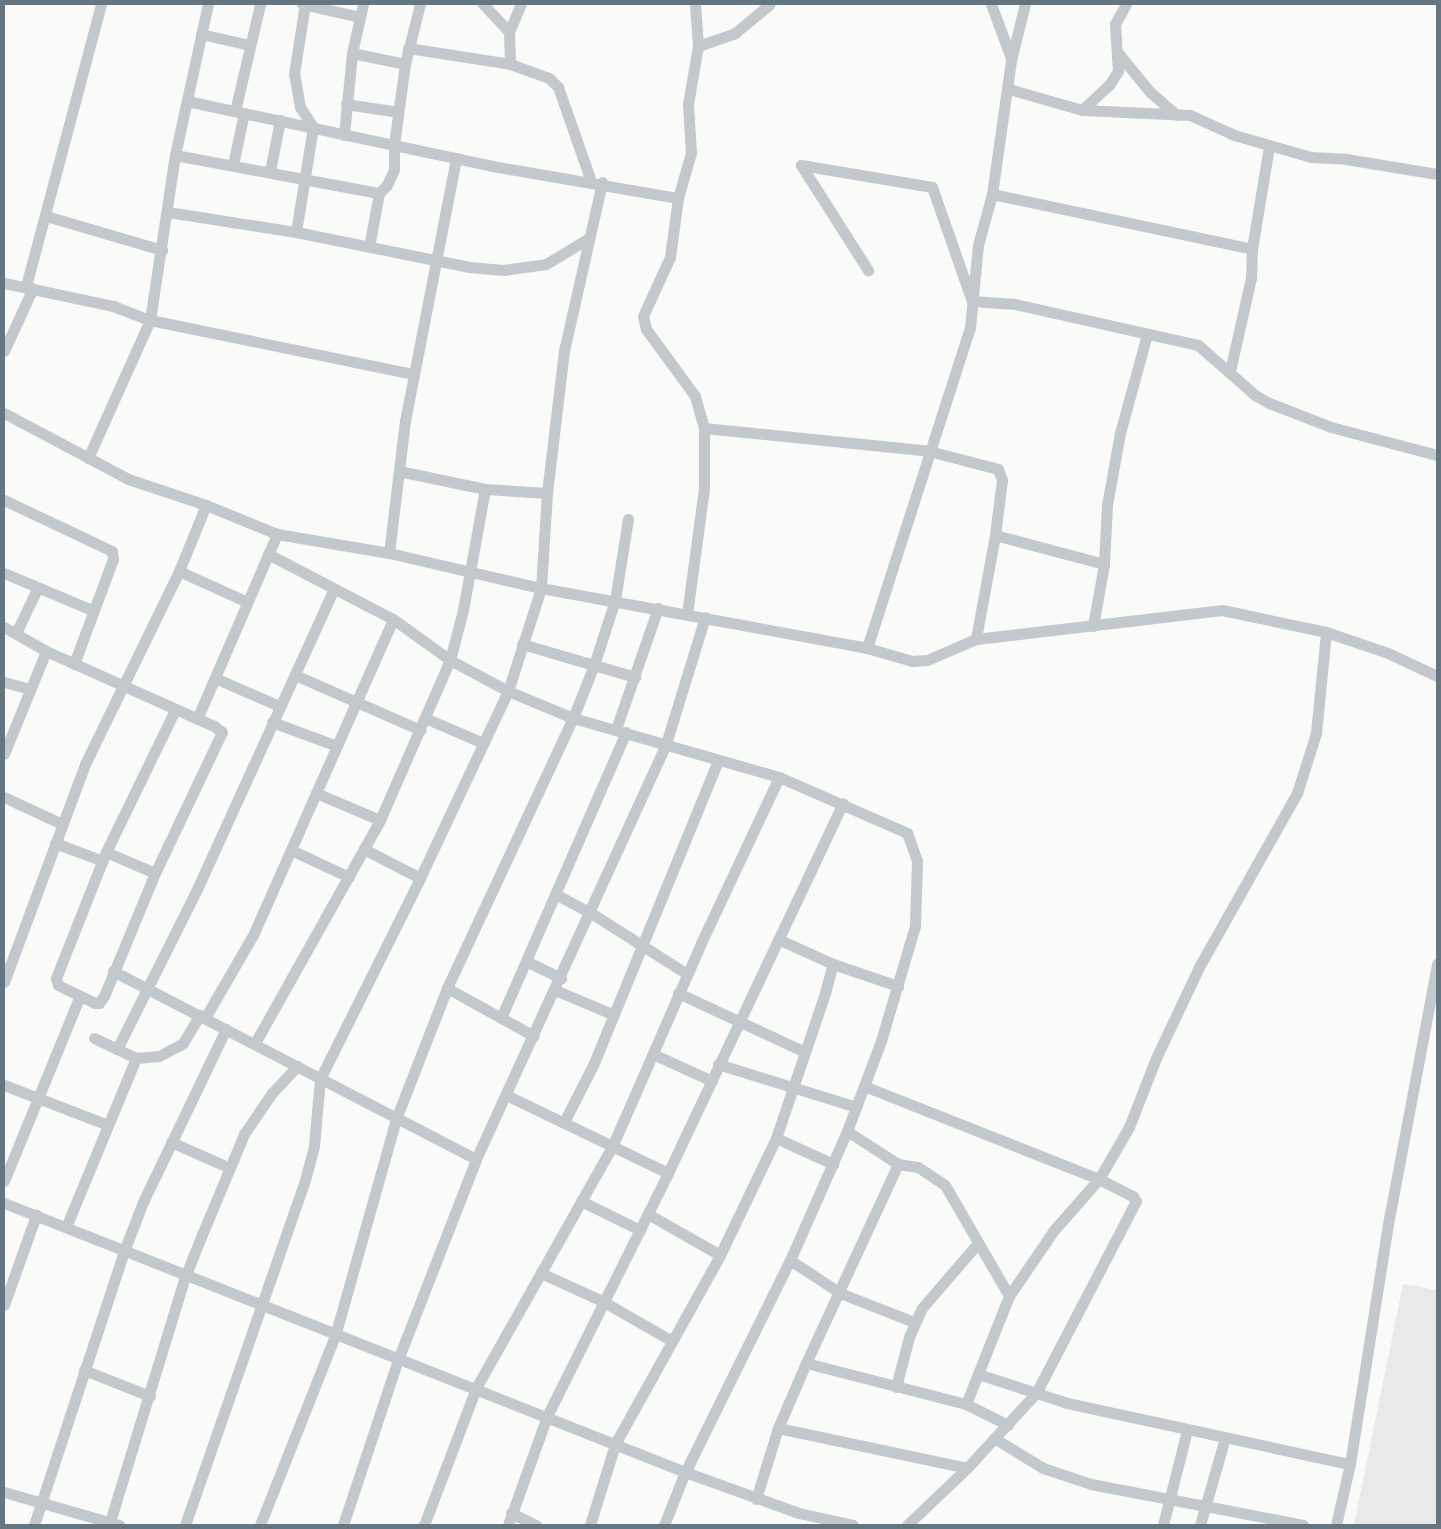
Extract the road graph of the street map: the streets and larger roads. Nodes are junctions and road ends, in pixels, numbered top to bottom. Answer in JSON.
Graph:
{"nodes":[{"id":1,"x":101,"y":4,"type":"edge"},
{"id":2,"x":208,"y":4,"type":"edge"},
{"id":3,"x":260,"y":4,"type":"edge"},
{"id":4,"x":304,"y":4,"type":"edge"},
{"id":5,"x":362,"y":4,"type":"edge"},
{"id":6,"x":420,"y":4,"type":"edge"},
{"id":7,"x":482,"y":4,"type":"edge"},
{"id":8,"x":521,"y":4,"type":"edge"},
{"id":9,"x":695,"y":4,"type":"edge"},
{"id":10,"x":770,"y":4,"type":"edge"},
{"id":11,"x":991,"y":4,"type":"edge"},
{"id":12,"x":1025,"y":4,"type":"edge"},
{"id":13,"x":1126,"y":4,"type":"edge"},
{"id":14,"x":360,"y":17,"type":"junction"},
{"id":15,"x":509,"y":32,"type":"junction"},
{"id":16,"x":201,"y":34,"type":"junction"},
{"id":17,"x":250,"y":45,"type":"junction"},
{"id":18,"x":698,"y":46,"type":"junction"},
{"id":19,"x":408,"y":48,"type":"junction"},
{"id":20,"x":352,"y":53,"type":"junction"},
{"id":21,"x":1119,"y":54,"type":"junction"},
{"id":22,"x":1012,"y":60,"type":"junction"},
{"id":23,"x":405,"y":64,"type":"junction"},
{"id":24,"x":510,"y":64,"type":"junction"},
{"id":25,"x":1008,"y":89,"type":"junction"},
{"id":26,"x":187,"y":101,"type":"junction"},
{"id":27,"x":346,"y":104,"type":"junction"},
{"id":28,"x":1082,"y":110,"type":"junction"},
{"id":29,"x":239,"y":112,"type":"junction"},
{"id":30,"x":398,"y":112,"type":"junction"},
{"id":31,"x":1176,"y":115,"type":"junction"},
{"id":32,"x":280,"y":120,"type":"junction"},
{"id":33,"x":313,"y":127,"type":"junction"},
{"id":34,"x":344,"y":135,"type":"junction"},
{"id":35,"x":394,"y":145,"type":"junction"},
{"id":36,"x":1269,"y":146,"type":"junction"},
{"id":37,"x":175,"y":155,"type":"junction"},
{"id":38,"x":456,"y":158,"type":"junction"},
{"id":39,"x":233,"y":165,"type":"junction"},
{"id":40,"x":270,"y":171,"type":"junction"},
{"id":41,"x":1437,"y":174,"type":"edge"},
{"id":42,"x":306,"y":179,"type":"junction"},
{"id":43,"x":596,"y":182,"type":"junction"},
{"id":44,"x":379,"y":193,"type":"junction"},
{"id":45,"x":992,"y":194,"type":"junction"},
{"id":46,"x":678,"y":198,"type":"junction"},
{"id":47,"x":168,"y":212,"type":"junction"},
{"id":48,"x":46,"y":216,"type":"junction"},
{"id":49,"x":296,"y":232,"type":"junction"},
{"id":50,"x":589,"y":238,"type":"junction"},
{"id":51,"x":369,"y":248,"type":"junction"},
{"id":52,"x":1252,"y":249,"type":"junction"},
{"id":53,"x":162,"y":250,"type":"junction"},
{"id":54,"x":437,"y":259,"type":"junction"},
{"id":55,"x":868,"y":270,"type":"dead end"},
{"id":56,"x":4,"y":284,"type":"edge"},
{"id":57,"x":30,"y":287,"type":"junction"},
{"id":58,"x":972,"y":301,"type":"junction"},
{"id":59,"x":150,"y":320,"type":"junction"},
{"id":60,"x":1147,"y":334,"type":"junction"},
{"id":61,"x":4,"y":351,"type":"edge"},
{"id":62,"x":1230,"y":371,"type":"junction"},
{"id":63,"x":414,"y":374,"type":"junction"},
{"id":64,"x":4,"y":413,"type":"edge"},
{"id":65,"x":704,"y":428,"type":"junction"},
{"id":66,"x":929,"y":451,"type":"junction"},
{"id":67,"x":1437,"y":455,"type":"edge"},
{"id":68,"x":88,"y":458,"type":"junction"},
{"id":69,"x":400,"y":470,"type":"junction"},
{"id":70,"x":485,"y":489,"type":"junction"},
{"id":71,"x":547,"y":493,"type":"junction"},
{"id":72,"x":4,"y":500,"type":"edge"},
{"id":73,"x":206,"y":505,"type":"junction"},
{"id":74,"x":628,"y":519,"type":"dead end"},
{"id":75,"x":277,"y":534,"type":"junction"},
{"id":76,"x":995,"y":535,"type":"junction"},
{"id":77,"x":389,"y":553,"type":"junction"},
{"id":78,"x":268,"y":554,"type":"junction"},
{"id":79,"x":1104,"y":564,"type":"junction"},
{"id":80,"x":179,"y":571,"type":"junction"},
{"id":81,"x":472,"y":571,"type":"junction"},
{"id":82,"x":4,"y":573,"type":"edge"},
{"id":83,"x":541,"y":588,"type":"junction"},
{"id":84,"x":37,"y":589,"type":"junction"},
{"id":85,"x":334,"y":589,"type":"junction"},
{"id":86,"x":616,"y":600,"type":"junction"},
{"id":87,"x":248,"y":602,"type":"junction"},
{"id":88,"x":658,"y":608,"type":"junction"},
{"id":89,"x":92,"y":610,"type":"junction"},
{"id":90,"x":686,"y":614,"type":"junction"},
{"id":91,"x":705,"y":617,"type":"junction"},
{"id":92,"x":393,"y":619,"type":"junction"},
{"id":93,"x":1092,"y":626,"type":"junction"},
{"id":94,"x":4,"y":627,"type":"edge"},
{"id":95,"x":1326,"y":632,"type":"junction"},
{"id":96,"x":16,"y":633,"type":"junction"},
{"id":97,"x":976,"y":639,"type":"junction"},
{"id":98,"x":522,"y":644,"type":"junction"},
{"id":99,"x":868,"y":648,"type":"junction"},
{"id":100,"x":46,"y":651,"type":"junction"},
{"id":101,"x":450,"y":660,"type":"junction"},
{"id":102,"x":74,"y":664,"type":"junction"},
{"id":103,"x":594,"y":665,"type":"junction"},
{"id":104,"x":295,"y":674,"type":"junction"},
{"id":105,"x":1437,"y":676,"type":"edge"},
{"id":106,"x":635,"y":677,"type":"junction"},
{"id":107,"x":215,"y":678,"type":"junction"},
{"id":108,"x":4,"y":682,"type":"edge"},
{"id":109,"x":122,"y":686,"type":"junction"},
{"id":110,"x":30,"y":689,"type":"junction"},
{"id":111,"x":508,"y":691,"type":"junction"},
{"id":112,"x":355,"y":704,"type":"junction"},
{"id":113,"x":279,"y":706,"type":"junction"},
{"id":114,"x":175,"y":710,"type":"junction"},
{"id":115,"x":425,"y":718,"type":"junction"},
{"id":116,"x":573,"y":718,"type":"junction"},
{"id":117,"x":197,"y":719,"type":"junction"},
{"id":118,"x":272,"y":722,"type":"junction"},
{"id":119,"x":7,"y":730,"type":"edge"},
{"id":120,"x":420,"y":730,"type":"junction"},
{"id":121,"x":621,"y":731,"type":"junction"},
{"id":122,"x":483,"y":743,"type":"junction"},
{"id":123,"x":337,"y":746,"type":"junction"},
{"id":124,"x":665,"y":747,"type":"junction"},
{"id":125,"x":4,"y":754,"type":"edge"},
{"id":126,"x":718,"y":761,"type":"junction"},
{"id":127,"x":779,"y":777,"type":"junction"},
{"id":128,"x":316,"y":793,"type":"junction"},
{"id":129,"x":4,"y":797,"type":"edge"},
{"id":130,"x":843,"y":803,"type":"junction"},
{"id":131,"x":380,"y":820,"type":"junction"},
{"id":132,"x":62,"y":824,"type":"junction"},
{"id":133,"x":55,"y":843,"type":"junction"},
{"id":134,"x":364,"y":849,"type":"junction"},
{"id":135,"x":291,"y":850,"type":"junction"},
{"id":136,"x":104,"y":857,"type":"junction"},
{"id":137,"x":155,"y":873,"type":"junction"},
{"id":138,"x":349,"y":877,"type":"junction"},
{"id":139,"x":420,"y":878,"type":"junction"},
{"id":140,"x":557,"y":895,"type":"junction"},
{"id":141,"x":591,"y":913,"type":"junction"},
{"id":142,"x":778,"y":938,"type":"junction"},
{"id":143,"x":640,"y":943,"type":"junction"},
{"id":144,"x":528,"y":962,"type":"junction"},
{"id":145,"x":833,"y":964,"type":"junction"},
{"id":146,"x":1437,"y":964,"type":"edge"},
{"id":147,"x":113,"y":971,"type":"junction"},
{"id":148,"x":687,"y":974,"type":"junction"},
{"id":149,"x":561,"y":978,"type":"junction"},
{"id":150,"x":4,"y":982,"type":"edge"},
{"id":151,"x":898,"y":986,"type":"junction"},
{"id":152,"x":148,"y":988,"type":"junction"},
{"id":153,"x":447,"y":988,"type":"junction"},
{"id":154,"x":555,"y":990,"type":"junction"},
{"id":155,"x":678,"y":993,"type":"junction"},
{"id":156,"x":80,"y":996,"type":"junction"},
{"id":157,"x":612,"y":1014,"type":"junction"},
{"id":158,"x":202,"y":1016,"type":"junction"},
{"id":159,"x":502,"y":1018,"type":"junction"},
{"id":160,"x":737,"y":1022,"type":"junction"},
{"id":161,"x":226,"y":1029,"type":"junction"},
{"id":162,"x":534,"y":1036,"type":"junction"},
{"id":163,"x":94,"y":1038,"type":"dead end"},
{"id":164,"x":254,"y":1044,"type":"junction"},
{"id":165,"x":117,"y":1050,"type":"junction"},
{"id":166,"x":805,"y":1052,"type":"junction"},
{"id":167,"x":653,"y":1054,"type":"junction"},
{"id":168,"x":136,"y":1058,"type":"junction"},
{"id":169,"x":718,"y":1064,"type":"junction"},
{"id":170,"x":297,"y":1066,"type":"junction"},
{"id":171,"x":320,"y":1078,"type":"junction"},
{"id":172,"x":712,"y":1081,"type":"junction"},
{"id":173,"x":4,"y":1084,"type":"edge"},
{"id":174,"x":864,"y":1086,"type":"junction"},
{"id":175,"x":792,"y":1088,"type":"junction"},
{"id":176,"x":506,"y":1095,"type":"junction"},
{"id":177,"x":39,"y":1099,"type":"junction"},
{"id":178,"x":856,"y":1107,"type":"junction"},
{"id":179,"x":396,"y":1119,"type":"junction"},
{"id":180,"x":564,"y":1122,"type":"junction"},
{"id":181,"x":108,"y":1125,"type":"junction"},
{"id":182,"x":847,"y":1131,"type":"junction"},
{"id":183,"x":776,"y":1138,"type":"junction"},
{"id":184,"x":171,"y":1142,"type":"junction"},
{"id":185,"x":612,"y":1147,"type":"junction"},
{"id":186,"x":476,"y":1159,"type":"junction"},
{"id":187,"x":832,"y":1164,"type":"junction"},
{"id":188,"x":898,"y":1164,"type":"junction"},
{"id":189,"x":230,"y":1168,"type":"junction"},
{"id":190,"x":668,"y":1173,"type":"junction"},
{"id":191,"x":1099,"y":1179,"type":"junction"},
{"id":192,"x":4,"y":1181,"type":"edge"},
{"id":193,"x":582,"y":1201,"type":"junction"},
{"id":194,"x":4,"y":1203,"type":"edge"},
{"id":195,"x":648,"y":1214,"type":"junction"},
{"id":196,"x":36,"y":1215,"type":"junction"},
{"id":197,"x":66,"y":1227,"type":"junction"},
{"id":198,"x":640,"y":1230,"type":"junction"},
{"id":199,"x":978,"y":1243,"type":"junction"},
{"id":200,"x":124,"y":1251,"type":"junction"},
{"id":201,"x":720,"y":1254,"type":"junction"},
{"id":202,"x":790,"y":1260,"type":"junction"},
{"id":203,"x":541,"y":1273,"type":"junction"},
{"id":204,"x":185,"y":1277,"type":"junction"},
{"id":205,"x":840,"y":1293,"type":"junction"},
{"id":206,"x":1009,"y":1296,"type":"junction"},
{"id":207,"x":604,"y":1302,"type":"junction"},
{"id":208,"x":4,"y":1305,"type":"edge"},
{"id":209,"x":262,"y":1306,"type":"junction"},
{"id":210,"x":914,"y":1322,"type":"junction"},
{"id":211,"x":335,"y":1336,"type":"junction"},
{"id":212,"x":672,"y":1341,"type":"junction"},
{"id":213,"x":400,"y":1357,"type":"junction"},
{"id":214,"x":806,"y":1362,"type":"junction"},
{"id":215,"x":84,"y":1370,"type":"junction"},
{"id":216,"x":978,"y":1374,"type":"junction"},
{"id":217,"x":896,"y":1387,"type":"junction"},
{"id":218,"x":476,"y":1388,"type":"junction"},
{"id":219,"x":1036,"y":1393,"type":"junction"},
{"id":220,"x":150,"y":1396,"type":"junction"},
{"id":221,"x":966,"y":1404,"type":"junction"},
{"id":222,"x":547,"y":1416,"type":"junction"},
{"id":223,"x":1008,"y":1425,"type":"junction"},
{"id":224,"x":778,"y":1428,"type":"junction"},
{"id":225,"x":1187,"y":1430,"type":"junction"},
{"id":226,"x":994,"y":1438,"type":"junction"},
{"id":227,"x":1225,"y":1438,"type":"junction"},
{"id":228,"x":615,"y":1444,"type":"junction"},
{"id":229,"x":1350,"y":1464,"type":"junction"},
{"id":230,"x":967,"y":1468,"type":"junction"},
{"id":231,"x":685,"y":1472,"type":"junction"},
{"id":232,"x":4,"y":1492,"type":"edge"},
{"id":233,"x":756,"y":1499,"type":"junction"},
{"id":234,"x":1170,"y":1499,"type":"junction"},
{"id":235,"x":40,"y":1503,"type":"junction"},
{"id":236,"x":1205,"y":1507,"type":"junction"},
{"id":237,"x":511,"y":1513,"type":"junction"},
{"id":238,"x":112,"y":1524,"type":"edge"},
{"id":239,"x":34,"y":1525,"type":"edge"},
{"id":240,"x":185,"y":1525,"type":"edge"},
{"id":241,"x":260,"y":1525,"type":"edge"},
{"id":242,"x":343,"y":1525,"type":"edge"},
{"id":243,"x":424,"y":1525,"type":"edge"},
{"id":244,"x":508,"y":1525,"type":"edge"},
{"id":245,"x":536,"y":1525,"type":"edge"},
{"id":246,"x":590,"y":1525,"type":"edge"},
{"id":247,"x":664,"y":1525,"type":"edge"},
{"id":248,"x":853,"y":1525,"type":"edge"},
{"id":249,"x":907,"y":1525,"type":"edge"},
{"id":250,"x":1163,"y":1525,"type":"edge"},
{"id":251,"x":1200,"y":1525,"type":"edge"},
{"id":252,"x":1303,"y":1525,"type":"edge"},
{"id":253,"x":1336,"y":1525,"type":"edge"}],
"edges":[{"from":1,"to":48,"type":"street"},
{"from":2,"to":16,"type":"street"},
{"from":3,"to":17,"type":"street"},
{"from":4,"to":14,"type":"street"},
{"from":4,"to":33,"type":"street"},
{"from":5,"to":14,"type":"street"},
{"from":6,"to":19,"type":"street"},
{"from":7,"to":15,"type":"street"},
{"from":8,"to":15,"type":"street"},
{"from":9,"to":18,"type":"street"},
{"from":10,"to":18,"type":"street"},
{"from":11,"to":22,"type":"street"},
{"from":12,"to":22,"type":"street"},
{"from":13,"to":21,"type":"street"},
{"from":14,"to":20,"type":"street"},
{"from":15,"to":24,"type":"street"},
{"from":16,"to":17,"type":"street"},
{"from":16,"to":26,"type":"street"},
{"from":17,"to":29,"type":"street"},
{"from":18,"to":46,"type":"street"},
{"from":19,"to":23,"type":"street"},
{"from":19,"to":24,"type":"street"},
{"from":20,"to":23,"type":"street"},
{"from":20,"to":27,"type":"street"},
{"from":21,"to":28,"type":"street"},
{"from":21,"to":31,"type":"street"},
{"from":22,"to":25,"type":"street"},
{"from":23,"to":30,"type":"street"},
{"from":24,"to":43,"type":"street"},
{"from":25,"to":28,"type":"street"},
{"from":25,"to":45,"type":"street"},
{"from":26,"to":29,"type":"street"},
{"from":26,"to":37,"type":"street"},
{"from":27,"to":30,"type":"street"},
{"from":27,"to":34,"type":"street"},
{"from":28,"to":31,"type":"street"},
{"from":29,"to":32,"type":"street"},
{"from":29,"to":39,"type":"street"},
{"from":30,"to":35,"type":"street"},
{"from":31,"to":36,"type":"street"},
{"from":32,"to":33,"type":"street"},
{"from":32,"to":40,"type":"street"},
{"from":33,"to":34,"type":"street"},
{"from":33,"to":42,"type":"street"},
{"from":34,"to":35,"type":"street"},
{"from":35,"to":38,"type":"street"},
{"from":35,"to":44,"type":"street"},
{"from":36,"to":41,"type":"street"},
{"from":36,"to":52,"type":"street"},
{"from":37,"to":39,"type":"street"},
{"from":37,"to":47,"type":"street"},
{"from":38,"to":43,"type":"street"},
{"from":38,"to":54,"type":"street"},
{"from":39,"to":40,"type":"street"},
{"from":40,"to":42,"type":"street"},
{"from":42,"to":44,"type":"street"},
{"from":42,"to":49,"type":"street"},
{"from":43,"to":46,"type":"street"},
{"from":43,"to":50,"type":"street"},
{"from":44,"to":51,"type":"street"},
{"from":45,"to":52,"type":"street"},
{"from":45,"to":58,"type":"street"},
{"from":46,"to":65,"type":"street"},
{"from":47,"to":49,"type":"street"},
{"from":47,"to":53,"type":"street"},
{"from":48,"to":53,"type":"street"},
{"from":48,"to":57,"type":"street"},
{"from":49,"to":51,"type":"street"},
{"from":50,"to":54,"type":"street"},
{"from":50,"to":71,"type":"street"},
{"from":51,"to":54,"type":"street"},
{"from":52,"to":62,"type":"street"},
{"from":53,"to":59,"type":"street"},
{"from":54,"to":63,"type":"street"},
{"from":55,"to":58,"type":"street"},
{"from":56,"to":57,"type":"street"},
{"from":57,"to":59,"type":"street"},
{"from":57,"to":61,"type":"street"},
{"from":58,"to":60,"type":"street"},
{"from":58,"to":66,"type":"street"},
{"from":59,"to":63,"type":"street"},
{"from":59,"to":68,"type":"street"},
{"from":60,"to":62,"type":"street"},
{"from":60,"to":79,"type":"street"},
{"from":62,"to":67,"type":"street"},
{"from":63,"to":69,"type":"street"},
{"from":64,"to":68,"type":"street"},
{"from":65,"to":66,"type":"street"},
{"from":65,"to":90,"type":"street"},
{"from":66,"to":76,"type":"street"},
{"from":66,"to":99,"type":"street"},
{"from":68,"to":73,"type":"street"},
{"from":69,"to":70,"type":"street"},
{"from":69,"to":77,"type":"street"},
{"from":70,"to":71,"type":"street"},
{"from":70,"to":81,"type":"street"},
{"from":71,"to":83,"type":"street"},
{"from":72,"to":89,"type":"street"},
{"from":73,"to":75,"type":"street"},
{"from":73,"to":80,"type":"street"},
{"from":74,"to":86,"type":"street"},
{"from":75,"to":77,"type":"street"},
{"from":75,"to":78,"type":"street"},
{"from":76,"to":79,"type":"street"},
{"from":76,"to":97,"type":"street"},
{"from":77,"to":81,"type":"street"},
{"from":78,"to":85,"type":"street"},
{"from":78,"to":87,"type":"street"},
{"from":79,"to":93,"type":"street"},
{"from":80,"to":87,"type":"street"},
{"from":80,"to":109,"type":"street"},
{"from":81,"to":83,"type":"street"},
{"from":81,"to":101,"type":"street"},
{"from":82,"to":84,"type":"street"},
{"from":83,"to":86,"type":"street"},
{"from":83,"to":98,"type":"street"},
{"from":84,"to":89,"type":"street"},
{"from":84,"to":96,"type":"street"},
{"from":85,"to":92,"type":"street"},
{"from":85,"to":104,"type":"street"},
{"from":86,"to":88,"type":"street"},
{"from":86,"to":103,"type":"street"},
{"from":87,"to":107,"type":"street"},
{"from":88,"to":90,"type":"street"},
{"from":88,"to":106,"type":"street"},
{"from":89,"to":102,"type":"street"},
{"from":90,"to":91,"type":"street"},
{"from":91,"to":99,"type":"street"},
{"from":91,"to":124,"type":"street"},
{"from":92,"to":101,"type":"street"},
{"from":92,"to":112,"type":"street"},
{"from":93,"to":95,"type":"street"},
{"from":93,"to":97,"type":"street"},
{"from":94,"to":96,"type":"street"},
{"from":95,"to":105,"type":"street"},
{"from":95,"to":191,"type":"street"},
{"from":96,"to":100,"type":"street"},
{"from":97,"to":99,"type":"street"},
{"from":98,"to":103,"type":"street"},
{"from":98,"to":111,"type":"street"},
{"from":100,"to":102,"type":"street"},
{"from":100,"to":110,"type":"street"},
{"from":101,"to":111,"type":"street"},
{"from":101,"to":115,"type":"street"},
{"from":102,"to":109,"type":"street"},
{"from":103,"to":106,"type":"street"},
{"from":103,"to":116,"type":"street"},
{"from":104,"to":112,"type":"street"},
{"from":104,"to":113,"type":"street"},
{"from":106,"to":121,"type":"street"},
{"from":107,"to":113,"type":"street"},
{"from":107,"to":117,"type":"street"},
{"from":108,"to":110,"type":"street"},
{"from":109,"to":114,"type":"street"},
{"from":109,"to":132,"type":"street"},
{"from":110,"to":119,"type":"street"},
{"from":111,"to":116,"type":"street"},
{"from":111,"to":122,"type":"street"},
{"from":112,"to":120,"type":"street"},
{"from":112,"to":123,"type":"street"},
{"from":113,"to":118,"type":"street"},
{"from":114,"to":117,"type":"street"},
{"from":114,"to":136,"type":"street"},
{"from":115,"to":120,"type":"street"},
{"from":115,"to":122,"type":"street"},
{"from":116,"to":121,"type":"street"},
{"from":116,"to":153,"type":"street"},
{"from":117,"to":137,"type":"street"},
{"from":118,"to":123,"type":"street"},
{"from":118,"to":152,"type":"street"},
{"from":119,"to":125,"type":"street"},
{"from":120,"to":131,"type":"street"},
{"from":121,"to":124,"type":"street"},
{"from":121,"to":140,"type":"street"},
{"from":122,"to":139,"type":"street"},
{"from":123,"to":128,"type":"street"},
{"from":124,"to":126,"type":"street"},
{"from":124,"to":141,"type":"street"},
{"from":126,"to":127,"type":"street"},
{"from":126,"to":143,"type":"street"},
{"from":127,"to":130,"type":"street"},
{"from":127,"to":148,"type":"street"},
{"from":128,"to":131,"type":"street"},
{"from":128,"to":135,"type":"street"},
{"from":129,"to":132,"type":"street"},
{"from":130,"to":142,"type":"street"},
{"from":130,"to":151,"type":"street"},
{"from":131,"to":134,"type":"street"},
{"from":132,"to":133,"type":"street"},
{"from":133,"to":136,"type":"street"},
{"from":133,"to":150,"type":"street"},
{"from":134,"to":138,"type":"street"},
{"from":134,"to":139,"type":"street"},
{"from":135,"to":138,"type":"street"},
{"from":135,"to":158,"type":"street"},
{"from":136,"to":137,"type":"street"},
{"from":136,"to":156,"type":"street"},
{"from":137,"to":147,"type":"street"},
{"from":138,"to":164,"type":"street"},
{"from":139,"to":171,"type":"street"},
{"from":140,"to":141,"type":"street"},
{"from":140,"to":144,"type":"street"},
{"from":141,"to":143,"type":"street"},
{"from":141,"to":149,"type":"street"},
{"from":142,"to":145,"type":"street"},
{"from":142,"to":160,"type":"street"},
{"from":143,"to":148,"type":"street"},
{"from":143,"to":157,"type":"street"},
{"from":144,"to":149,"type":"street"},
{"from":144,"to":159,"type":"street"},
{"from":145,"to":151,"type":"street"},
{"from":145,"to":166,"type":"street"},
{"from":146,"to":229,"type":"street"},
{"from":147,"to":152,"type":"street"},
{"from":147,"to":156,"type":"street"},
{"from":148,"to":155,"type":"street"},
{"from":149,"to":154,"type":"street"},
{"from":151,"to":174,"type":"street"},
{"from":152,"to":158,"type":"street"},
{"from":152,"to":165,"type":"street"},
{"from":153,"to":159,"type":"street"},
{"from":153,"to":179,"type":"street"},
{"from":154,"to":157,"type":"street"},
{"from":154,"to":162,"type":"street"},
{"from":155,"to":160,"type":"street"},
{"from":155,"to":167,"type":"street"},
{"from":156,"to":177,"type":"street"},
{"from":157,"to":180,"type":"street"},
{"from":158,"to":161,"type":"street"},
{"from":158,"to":168,"type":"street"},
{"from":159,"to":162,"type":"street"},
{"from":160,"to":166,"type":"street"},
{"from":160,"to":169,"type":"street"},
{"from":161,"to":164,"type":"street"},
{"from":161,"to":184,"type":"street"},
{"from":162,"to":176,"type":"street"},
{"from":163,"to":165,"type":"street"},
{"from":164,"to":170,"type":"street"},
{"from":165,"to":168,"type":"street"},
{"from":166,"to":175,"type":"street"},
{"from":167,"to":172,"type":"street"},
{"from":167,"to":185,"type":"street"},
{"from":168,"to":181,"type":"street"},
{"from":169,"to":172,"type":"street"},
{"from":169,"to":175,"type":"street"},
{"from":170,"to":171,"type":"street"},
{"from":170,"to":189,"type":"street"},
{"from":171,"to":179,"type":"street"},
{"from":171,"to":209,"type":"street"},
{"from":172,"to":190,"type":"street"},
{"from":173,"to":177,"type":"street"},
{"from":174,"to":178,"type":"street"},
{"from":174,"to":191,"type":"street"},
{"from":175,"to":178,"type":"street"},
{"from":175,"to":183,"type":"street"},
{"from":176,"to":180,"type":"street"},
{"from":176,"to":186,"type":"street"},
{"from":177,"to":181,"type":"street"},
{"from":177,"to":192,"type":"street"},
{"from":178,"to":182,"type":"street"},
{"from":179,"to":186,"type":"street"},
{"from":179,"to":211,"type":"street"},
{"from":180,"to":185,"type":"street"},
{"from":181,"to":197,"type":"street"},
{"from":182,"to":187,"type":"street"},
{"from":182,"to":188,"type":"street"},
{"from":183,"to":187,"type":"street"},
{"from":183,"to":201,"type":"street"},
{"from":184,"to":189,"type":"street"},
{"from":184,"to":200,"type":"street"},
{"from":185,"to":190,"type":"street"},
{"from":185,"to":193,"type":"street"},
{"from":186,"to":213,"type":"street"},
{"from":187,"to":202,"type":"street"},
{"from":188,"to":199,"type":"street"},
{"from":188,"to":205,"type":"street"},
{"from":189,"to":204,"type":"street"},
{"from":190,"to":195,"type":"street"},
{"from":191,"to":206,"type":"street"},
{"from":191,"to":219,"type":"street"},
{"from":193,"to":198,"type":"street"},
{"from":193,"to":203,"type":"street"},
{"from":194,"to":196,"type":"street"},
{"from":195,"to":198,"type":"street"},
{"from":195,"to":201,"type":"street"},
{"from":196,"to":197,"type":"street"},
{"from":196,"to":208,"type":"street"},
{"from":197,"to":200,"type":"street"},
{"from":198,"to":207,"type":"street"},
{"from":199,"to":206,"type":"street"},
{"from":199,"to":210,"type":"street"},
{"from":200,"to":204,"type":"street"},
{"from":200,"to":215,"type":"street"},
{"from":201,"to":212,"type":"street"},
{"from":202,"to":205,"type":"street"},
{"from":202,"to":231,"type":"street"},
{"from":203,"to":207,"type":"street"},
{"from":203,"to":218,"type":"street"},
{"from":204,"to":209,"type":"street"},
{"from":204,"to":220,"type":"street"},
{"from":205,"to":210,"type":"street"},
{"from":205,"to":214,"type":"street"},
{"from":206,"to":216,"type":"street"},
{"from":207,"to":212,"type":"street"},
{"from":207,"to":222,"type":"street"},
{"from":209,"to":211,"type":"street"},
{"from":209,"to":240,"type":"street"},
{"from":210,"to":217,"type":"street"},
{"from":211,"to":213,"type":"street"},
{"from":211,"to":241,"type":"street"},
{"from":212,"to":228,"type":"street"},
{"from":213,"to":218,"type":"street"},
{"from":213,"to":242,"type":"street"},
{"from":214,"to":217,"type":"street"},
{"from":214,"to":224,"type":"street"},
{"from":215,"to":220,"type":"street"},
{"from":215,"to":235,"type":"street"},
{"from":216,"to":219,"type":"street"},
{"from":216,"to":221,"type":"street"},
{"from":217,"to":221,"type":"street"},
{"from":218,"to":222,"type":"street"},
{"from":218,"to":243,"type":"street"},
{"from":219,"to":223,"type":"street"},
{"from":219,"to":225,"type":"street"},
{"from":220,"to":238,"type":"street"},
{"from":221,"to":223,"type":"street"},
{"from":222,"to":228,"type":"street"},
{"from":222,"to":237,"type":"street"},
{"from":223,"to":226,"type":"street"},
{"from":224,"to":230,"type":"street"},
{"from":224,"to":233,"type":"street"},
{"from":225,"to":227,"type":"street"},
{"from":225,"to":234,"type":"street"},
{"from":226,"to":230,"type":"street"},
{"from":226,"to":234,"type":"street"},
{"from":227,"to":229,"type":"street"},
{"from":227,"to":236,"type":"street"},
{"from":228,"to":231,"type":"street"},
{"from":228,"to":246,"type":"street"},
{"from":229,"to":253,"type":"street"},
{"from":230,"to":249,"type":"street"},
{"from":231,"to":233,"type":"street"},
{"from":231,"to":247,"type":"street"},
{"from":232,"to":235,"type":"street"},
{"from":233,"to":248,"type":"street"},
{"from":234,"to":236,"type":"street"},
{"from":234,"to":250,"type":"street"},
{"from":235,"to":238,"type":"street"},
{"from":235,"to":239,"type":"street"},
{"from":236,"to":251,"type":"street"},
{"from":236,"to":252,"type":"street"},
{"from":237,"to":244,"type":"street"},
{"from":237,"to":245,"type":"street"}]}
